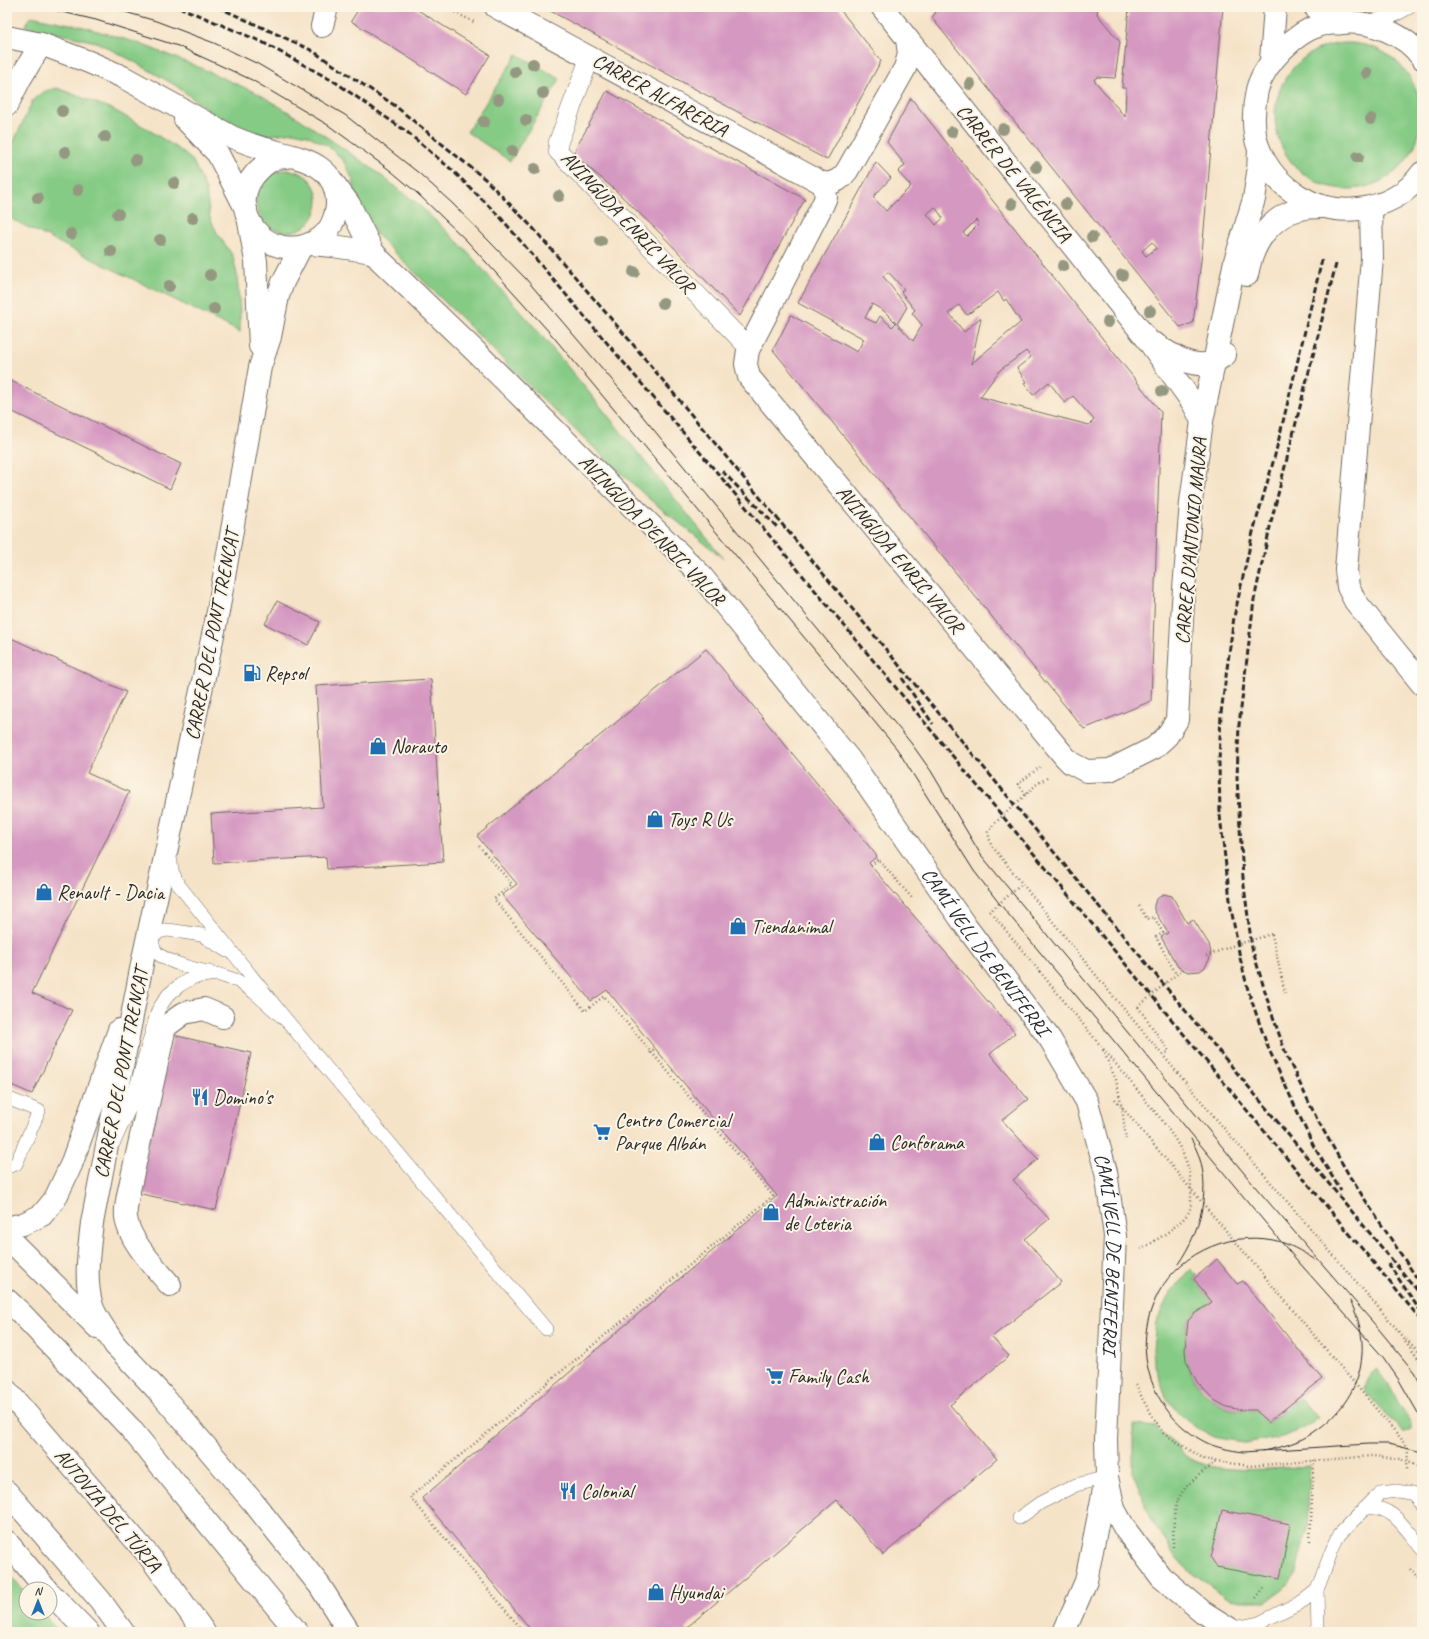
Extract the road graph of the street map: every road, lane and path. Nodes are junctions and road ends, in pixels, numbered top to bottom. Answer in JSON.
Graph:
{"nodes":[{"id":1,"x":496,"y":7,"type":"edge"},
{"id":2,"x":882,"y":7,"type":"edge"},
{"id":3,"x":1275,"y":7,"type":"edge"},
{"id":4,"x":1315,"y":7,"type":"edge"},
{"id":5,"x":1410,"y":7,"type":"edge"},
{"id":6,"x":1356,"y":22,"type":"junction"},
{"id":7,"x":7,"y":37,"type":"edge"},
{"id":8,"x":907,"y":39,"type":"junction"},
{"id":9,"x":41,"y":44,"type":"junction"},
{"id":10,"x":590,"y":57,"type":"junction"},
{"id":11,"x":1422,"y":58,"type":"edge"},
{"id":12,"x":1271,"y":61,"type":"junction"},
{"id":13,"x":167,"y":102,"type":"junction"},
{"id":14,"x":7,"y":105,"type":"edge"},
{"id":15,"x":1259,"y":149,"type":"junction"},
{"id":16,"x":293,"y":156,"type":"junction"},
{"id":17,"x":1420,"y":178,"type":"edge"},
{"id":18,"x":332,"y":181,"type":"junction"},
{"id":19,"x":824,"y":184,"type":"junction"},
{"id":20,"x":1322,"y":207,"type":"junction"},
{"id":21,"x":1371,"y":208,"type":"junction"},
{"id":22,"x":248,"y":216,"type":"junction"},
{"id":23,"x":306,"y":245,"type":"junction"},
{"id":24,"x":374,"y":252,"type":"junction"},
{"id":25,"x":1147,"y":339,"type":"junction"},
{"id":26,"x":749,"y":348,"type":"junction"},
{"id":27,"x":1214,"y":362,"type":"junction"},
{"id":28,"x":260,"y":367,"type":"junction"},
{"id":29,"x":1202,"y":422,"type":"junction"},
{"id":30,"x":1422,"y":684,"type":"edge"},
{"id":31,"x":1177,"y":720,"type":"joint"},
{"id":32,"x":1042,"y":766,"type":"dead end"},
{"id":33,"x":171,"y":834,"type":"junction"},
{"id":34,"x":479,"y":846,"type":"dead end"},
{"id":35,"x":916,"y":854,"type":"joint"},
{"id":36,"x":878,"y":860,"type":"dead end"},
{"id":37,"x":871,"y":866,"type":"dead end"},
{"id":38,"x":1022,"y":884,"type":"junction"},
{"id":39,"x":1139,"y":906,"type":"dead end"},
{"id":40,"x":990,"y":911,"type":"junction"},
{"id":41,"x":991,"y":917,"type":"dead end"},
{"id":42,"x":148,"y":942,"type":"junction"},
{"id":43,"x":1206,"y":956,"type":"dead end"},
{"id":44,"x":240,"y":960,"type":"junction"},
{"id":45,"x":1186,"y":967,"type":"dead end"},
{"id":46,"x":217,"y":974,"type":"junction"},
{"id":47,"x":1176,"y":974,"type":"junction"},
{"id":48,"x":1285,"y":992,"type":"dead end"},
{"id":49,"x":223,"y":1017,"type":"dead end"},
{"id":50,"x":288,"y":1022,"type":"junction"},
{"id":51,"x":655,"y":1048,"type":"dead end"},
{"id":52,"x":1103,"y":1050,"type":"junction"},
{"id":53,"x":650,"y":1053,"type":"junction"},
{"id":54,"x":1164,"y":1055,"type":"junction"},
{"id":55,"x":7,"y":1098,"type":"edge"},
{"id":56,"x":1114,"y":1098,"type":"dead end"},
{"id":57,"x":1122,"y":1107,"type":"junction"},
{"id":58,"x":1127,"y":1144,"type":"dead end"},
{"id":59,"x":105,"y":1158,"type":"junction"},
{"id":60,"x":7,"y":1167,"type":"edge"},
{"id":61,"x":1191,"y":1190,"type":"junction"},
{"id":62,"x":7,"y":1228,"type":"edge"},
{"id":63,"x":7,"y":1238,"type":"edge"},
{"id":64,"x":1140,"y":1250,"type":"dead end"},
{"id":65,"x":170,"y":1285,"type":"dead end"},
{"id":66,"x":7,"y":1300,"type":"edge"},
{"id":67,"x":546,"y":1328,"type":"dead end"},
{"id":68,"x":1402,"y":1336,"type":"junction"},
{"id":69,"x":115,"y":1345,"type":"junction"},
{"id":70,"x":1422,"y":1355,"type":"edge"},
{"id":71,"x":1422,"y":1364,"type":"edge"},
{"id":72,"x":1135,"y":1380,"type":"dead end"},
{"id":73,"x":7,"y":1391,"type":"edge"},
{"id":74,"x":1314,"y":1460,"type":"junction"},
{"id":75,"x":1217,"y":1461,"type":"junction"},
{"id":76,"x":1408,"y":1462,"type":"junction"},
{"id":77,"x":1422,"y":1469,"type":"edge"},
{"id":78,"x":1407,"y":1474,"type":"dead end"},
{"id":79,"x":1107,"y":1477,"type":"junction"},
{"id":80,"x":7,"y":1492,"type":"edge"},
{"id":81,"x":1422,"y":1504,"type":"edge"},
{"id":82,"x":1364,"y":1509,"type":"junction"},
{"id":83,"x":1018,"y":1518,"type":"dead end"},
{"id":84,"x":7,"y":1542,"type":"edge"},
{"id":85,"x":1310,"y":1546,"type":"dead end"},
{"id":86,"x":1422,"y":1549,"type":"edge"},
{"id":87,"x":1173,"y":1554,"type":"dead end"},
{"id":88,"x":39,"y":1581,"type":"edge"},
{"id":89,"x":1317,"y":1590,"type":"junction"},
{"id":90,"x":58,"y":1601,"type":"edge"},
{"id":91,"x":1232,"y":1630,"type":"edge"},
{"id":92,"x":88,"y":1632,"type":"edge"},
{"id":93,"x":123,"y":1632,"type":"edge"},
{"id":94,"x":204,"y":1632,"type":"edge"},
{"id":95,"x":297,"y":1632,"type":"edge"},
{"id":96,"x":349,"y":1632,"type":"edge"},
{"id":97,"x":524,"y":1632,"type":"edge"},
{"id":98,"x":1064,"y":1632,"type":"edge"},
{"id":99,"x":1318,"y":1632,"type":"edge"}],
"edges":[{"from":1,"to":10,"type":"main road","name":"CARRER ALFARERIA"},
{"from":2,"to":8,"type":"main road","name":"CARRER DE VALÈNCIA"},
{"from":3,"to":12,"type":"main road"},
{"from":4,"to":6,"type":"main road"},
{"from":5,"to":6,"type":"lane"},
{"from":6,"to":11,"type":"main road"},
{"from":6,"to":12,"type":"main road"},
{"from":7,"to":9,"type":"main road"},
{"from":8,"to":19,"type":"main road"},
{"from":8,"to":25,"type":"main road","name":"CARRER DE VALÈNCIA"},
{"from":9,"to":13,"type":"main road"},
{"from":9,"to":14,"type":"main road"},
{"from":10,"to":19,"type":"main road","name":"CARRER ALFARERIA"},
{"from":10,"to":26,"type":"street","name":"AVINGUDA ENRIC VALOR"},
{"from":12,"to":15,"type":"main road"},
{"from":13,"to":16,"type":"main road"},
{"from":13,"to":22,"type":"main road"},
{"from":15,"to":20,"type":"main road"},
{"from":15,"to":27,"type":"main road","name":"CARRER D'ANTONIO MAURA"},
{"from":16,"to":18,"type":"main road"},
{"from":16,"to":22,"type":"main road"},
{"from":17,"to":21,"type":"main road"},
{"from":18,"to":23,"type":"main road"},
{"from":18,"to":24,"type":"main road","name":"AVINGUDA D'ENRIC VALOR"},
{"from":19,"to":26,"type":"main road","name":"AVINGUDA ENRIC VALOR"},
{"from":20,"to":21,"type":"main road"},
{"from":20,"to":27,"type":"main road"},
{"from":21,"to":30,"type":"main road"},
{"from":22,"to":23,"type":"main road"},
{"from":22,"to":28,"type":"main road","name":"CARRER DEL PONT TRENCAT"},
{"from":23,"to":24,"type":"main road"},
{"from":23,"to":28,"type":"main road","name":"CARRER DEL PONT TRENCAT"},
{"from":24,"to":35,"type":"main road","name":"AVINGUDA D'ENRIC VALOR"},
{"from":25,"to":27,"type":"main road","name":"CARRER DE VALÈNCIA"},
{"from":25,"to":29,"type":"main road","name":"CARRER DE VALÈNCIA"},
{"from":26,"to":31,"type":"main road","name":"AVINGUDA ENRIC VALOR"},
{"from":27,"to":29,"type":"main road","name":"CARRER D'ANTONIO MAURA"},
{"from":28,"to":33,"type":"main road","name":"CARRER DEL PONT TRENCAT"},
{"from":29,"to":31,"type":"main road","name":"CARRER D'ANTONIO MAURA"},
{"from":32,"to":38,"type":"path"},
{"from":33,"to":42,"type":"main road","name":"CARRER DEL PONT TRENCAT"},
{"from":33,"to":44,"type":"lane"},
{"from":34,"to":53,"type":"path"},
{"from":35,"to":79,"type":"main road","name":"CAMÍ VELL DE BENIFERRI"},
{"from":36,"to":37,"type":"path"},
{"from":38,"to":40,"type":"path"},
{"from":38,"to":54,"type":"path"},
{"from":39,"to":47,"type":"path"},
{"from":40,"to":41,"type":"path"},
{"from":40,"to":52,"type":"path"},
{"from":42,"to":44,"type":"lane"},
{"from":42,"to":46,"type":"lane"},
{"from":42,"to":59,"type":"main road","name":"CARRER DEL PONT TRENCAT"},
{"from":42,"to":62,"type":"main road","name":"CARRER DEL PONT TRENCAT"},
{"from":43,"to":48,"type":"path","bridge":true},
{"from":44,"to":50,"type":"lane"},
{"from":45,"to":47,"type":"path"},
{"from":46,"to":50,"type":"lane"},
{"from":46,"to":59,"type":"lane"},
{"from":47,"to":54,"type":"path","bridge":true},
{"from":49,"to":65,"type":"main road"},
{"from":50,"to":67,"type":"lane"},
{"from":51,"to":53,"type":"path"},
{"from":52,"to":57,"type":"path"},
{"from":52,"to":61,"type":"path"},
{"from":53,"to":97,"type":"path"},
{"from":54,"to":68,"type":"path"},
{"from":55,"to":60,"type":"lane"},
{"from":56,"to":57,"type":"path"},
{"from":57,"to":58,"type":"path"},
{"from":57,"to":61,"type":"path"},
{"from":59,"to":69,"type":"main road","name":"CARRER DEL PONT TRENCAT"},
{"from":61,"to":64,"type":"path"},
{"from":61,"to":76,"type":"path"},
{"from":63,"to":69,"type":"main road"},
{"from":66,"to":95,"type":"main road"},
{"from":68,"to":70,"type":"path"},
{"from":68,"to":71,"type":"path"},
{"from":69,"to":96,"type":"main road"},
{"from":72,"to":75,"type":"path"},
{"from":73,"to":94,"type":"main road","name":"AUTOVIA DEL TÚRIA"},
{"from":74,"to":75,"type":"path"},
{"from":74,"to":76,"type":"path"},
{"from":74,"to":85,"type":"path"},
{"from":75,"to":87,"type":"path"},
{"from":76,"to":77,"type":"path"},
{"from":76,"to":78,"type":"path"},
{"from":79,"to":83,"type":"lane"},
{"from":79,"to":91,"type":"main road","name":"CAMÍ VELL DE BENIFERRI"},
{"from":79,"to":98,"type":"main road"},
{"from":80,"to":93,"type":"main road"},
{"from":81,"to":82,"type":"lane"},
{"from":82,"to":86,"type":"lane"},
{"from":82,"to":89,"type":"lane"},
{"from":84,"to":88,"type":"main road"},
{"from":89,"to":91,"type":"lane"},
{"from":89,"to":99,"type":"lane"},
{"from":90,"to":92,"type":"main road"}]}
